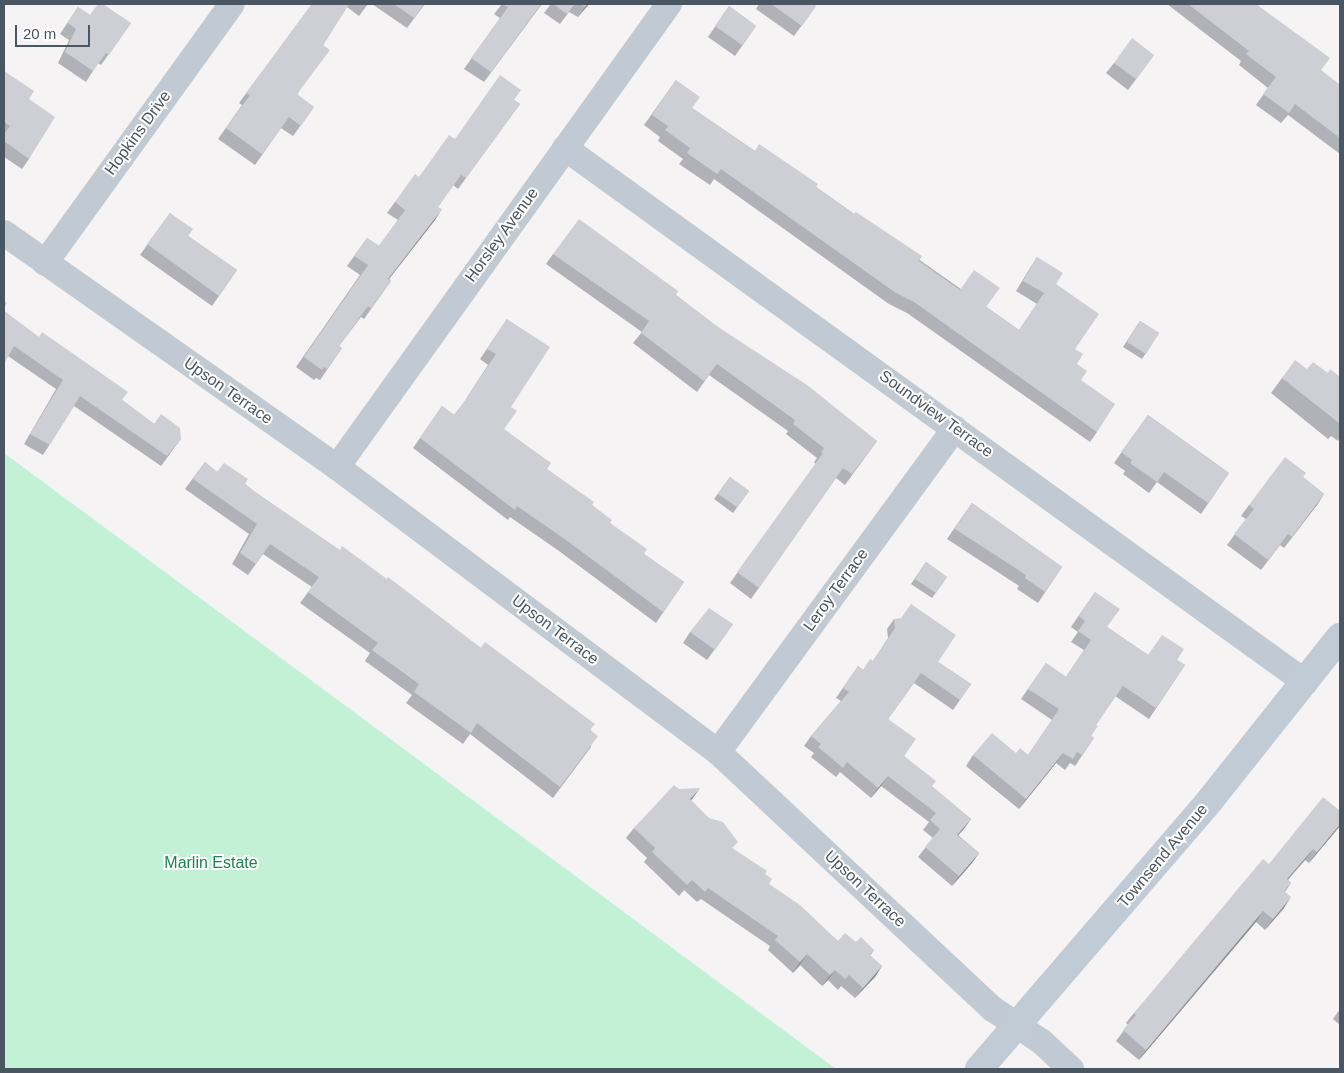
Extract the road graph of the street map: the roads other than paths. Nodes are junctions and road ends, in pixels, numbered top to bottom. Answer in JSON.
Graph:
{"nodes":[{"id":1,"x":232,"y":4,"type":"edge"},
{"id":2,"x":669,"y":4,"type":"edge"},
{"id":3,"x":565,"y":148,"type":"junction"},
{"id":4,"x":4,"y":233,"type":"edge"},
{"id":5,"x":45,"y":263,"type":"junction"},
{"id":6,"x":955,"y":428,"type":"junction"},
{"id":7,"x":337,"y":467,"type":"junction"},
{"id":8,"x":1340,"y":637,"type":"edge"},
{"id":9,"x":1305,"y":682,"type":"junction"},
{"id":10,"x":718,"y":752,"type":"junction"},
{"id":11,"x":1018,"y":1026,"type":"junction"},
{"id":12,"x":979,"y":1069,"type":"edge"},
{"id":13,"x":1071,"y":1069,"type":"edge"}],
"edges":[{"from":1,"to":5,"type":"street","name":"Hopkins Drive"},
{"from":2,"to":3,"type":"street","name":"Horsley Avenue"},
{"from":3,"to":6,"type":"street","name":"Soundview Terrace"},
{"from":3,"to":7,"type":"street","name":"Horsley Avenue"},
{"from":4,"to":5,"type":"street","name":"Upson Terrace"},
{"from":5,"to":7,"type":"street","name":"Upson Terrace"},
{"from":6,"to":9,"type":"street","name":"Soundview Terrace"},
{"from":6,"to":10,"type":"street","name":"Leroy Terrace"},
{"from":7,"to":10,"type":"street","name":"Upson Terrace"},
{"from":8,"to":9,"type":"main road","name":"Townsend Avenue"},
{"from":9,"to":11,"type":"main road","name":"Townsend Avenue"},
{"from":10,"to":11,"type":"street","name":"Upson Terrace"},
{"from":11,"to":12,"type":"main road","name":"Townsend Avenue"},
{"from":11,"to":13,"type":"street","name":"Upson Terrace"}]}
